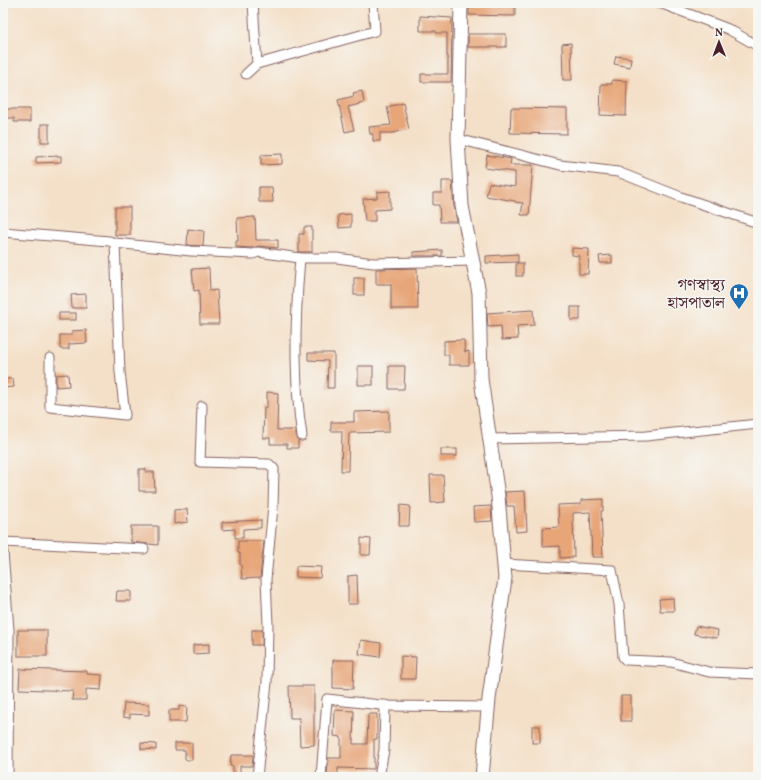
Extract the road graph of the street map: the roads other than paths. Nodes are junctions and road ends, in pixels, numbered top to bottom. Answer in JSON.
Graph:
{"nodes":[{"id":1,"x":253,"y":3,"type":"edge"},
{"id":2,"x":373,"y":3,"type":"edge"},
{"id":3,"x":461,"y":3,"type":"edge"},
{"id":4,"x":660,"y":3,"type":"edge"},
{"id":5,"x":758,"y":46,"type":"edge"},
{"id":6,"x":257,"y":64,"type":"junction"},
{"id":7,"x":246,"y":74,"type":"dead end"},
{"id":8,"x":458,"y":139,"type":"junction"},
{"id":9,"x":757,"y":225,"type":"edge"},
{"id":10,"x":3,"y":232,"type":"edge"},
{"id":11,"x":115,"y":243,"type":"junction"},
{"id":12,"x":300,"y":258,"type":"junction"},
{"id":13,"x":474,"y":261,"type":"junction"},
{"id":14,"x":50,"y":358,"type":"dead end"},
{"id":15,"x":202,"y":406,"type":"dead end"},
{"id":16,"x":758,"y":424,"type":"edge"},
{"id":17,"x":302,"y":436,"type":"dead end"},
{"id":18,"x":490,"y":439,"type":"junction"},
{"id":19,"x":3,"y":542,"type":"edge"},
{"id":20,"x":144,"y":549,"type":"dead end"},
{"id":21,"x":3,"y":552,"type":"edge"},
{"id":22,"x":504,"y":564,"type":"junction"},
{"id":23,"x":758,"y":674,"type":"edge"},
{"id":24,"x":384,"y":705,"type":"junction"},
{"id":25,"x":488,"y":706,"type":"junction"},
{"id":26,"x":8,"y":777,"type":"edge"},
{"id":27,"x":257,"y":777,"type":"edge"},
{"id":28,"x":321,"y":777,"type":"edge"},
{"id":29,"x":379,"y":777,"type":"edge"},
{"id":30,"x":482,"y":777,"type":"edge"}],
"edges":[{"from":1,"to":6,"type":"street"},
{"from":2,"to":6,"type":"street"},
{"from":3,"to":8,"type":"street"},
{"from":4,"to":5,"type":"street"},
{"from":6,"to":7,"type":"street"},
{"from":8,"to":9,"type":"street"},
{"from":8,"to":13,"type":"street"},
{"from":10,"to":11,"type":"street"},
{"from":11,"to":12,"type":"street"},
{"from":11,"to":14,"type":"street"},
{"from":12,"to":13,"type":"street"},
{"from":12,"to":17,"type":"street"},
{"from":13,"to":18,"type":"street"},
{"from":15,"to":27,"type":"street"},
{"from":16,"to":18,"type":"street"},
{"from":18,"to":22,"type":"street"},
{"from":19,"to":20,"type":"street"},
{"from":21,"to":26,"type":"street"},
{"from":22,"to":23,"type":"street"},
{"from":22,"to":25,"type":"street"},
{"from":24,"to":25,"type":"street"},
{"from":24,"to":28,"type":"street"},
{"from":24,"to":29,"type":"street"},
{"from":25,"to":30,"type":"street"}]}
